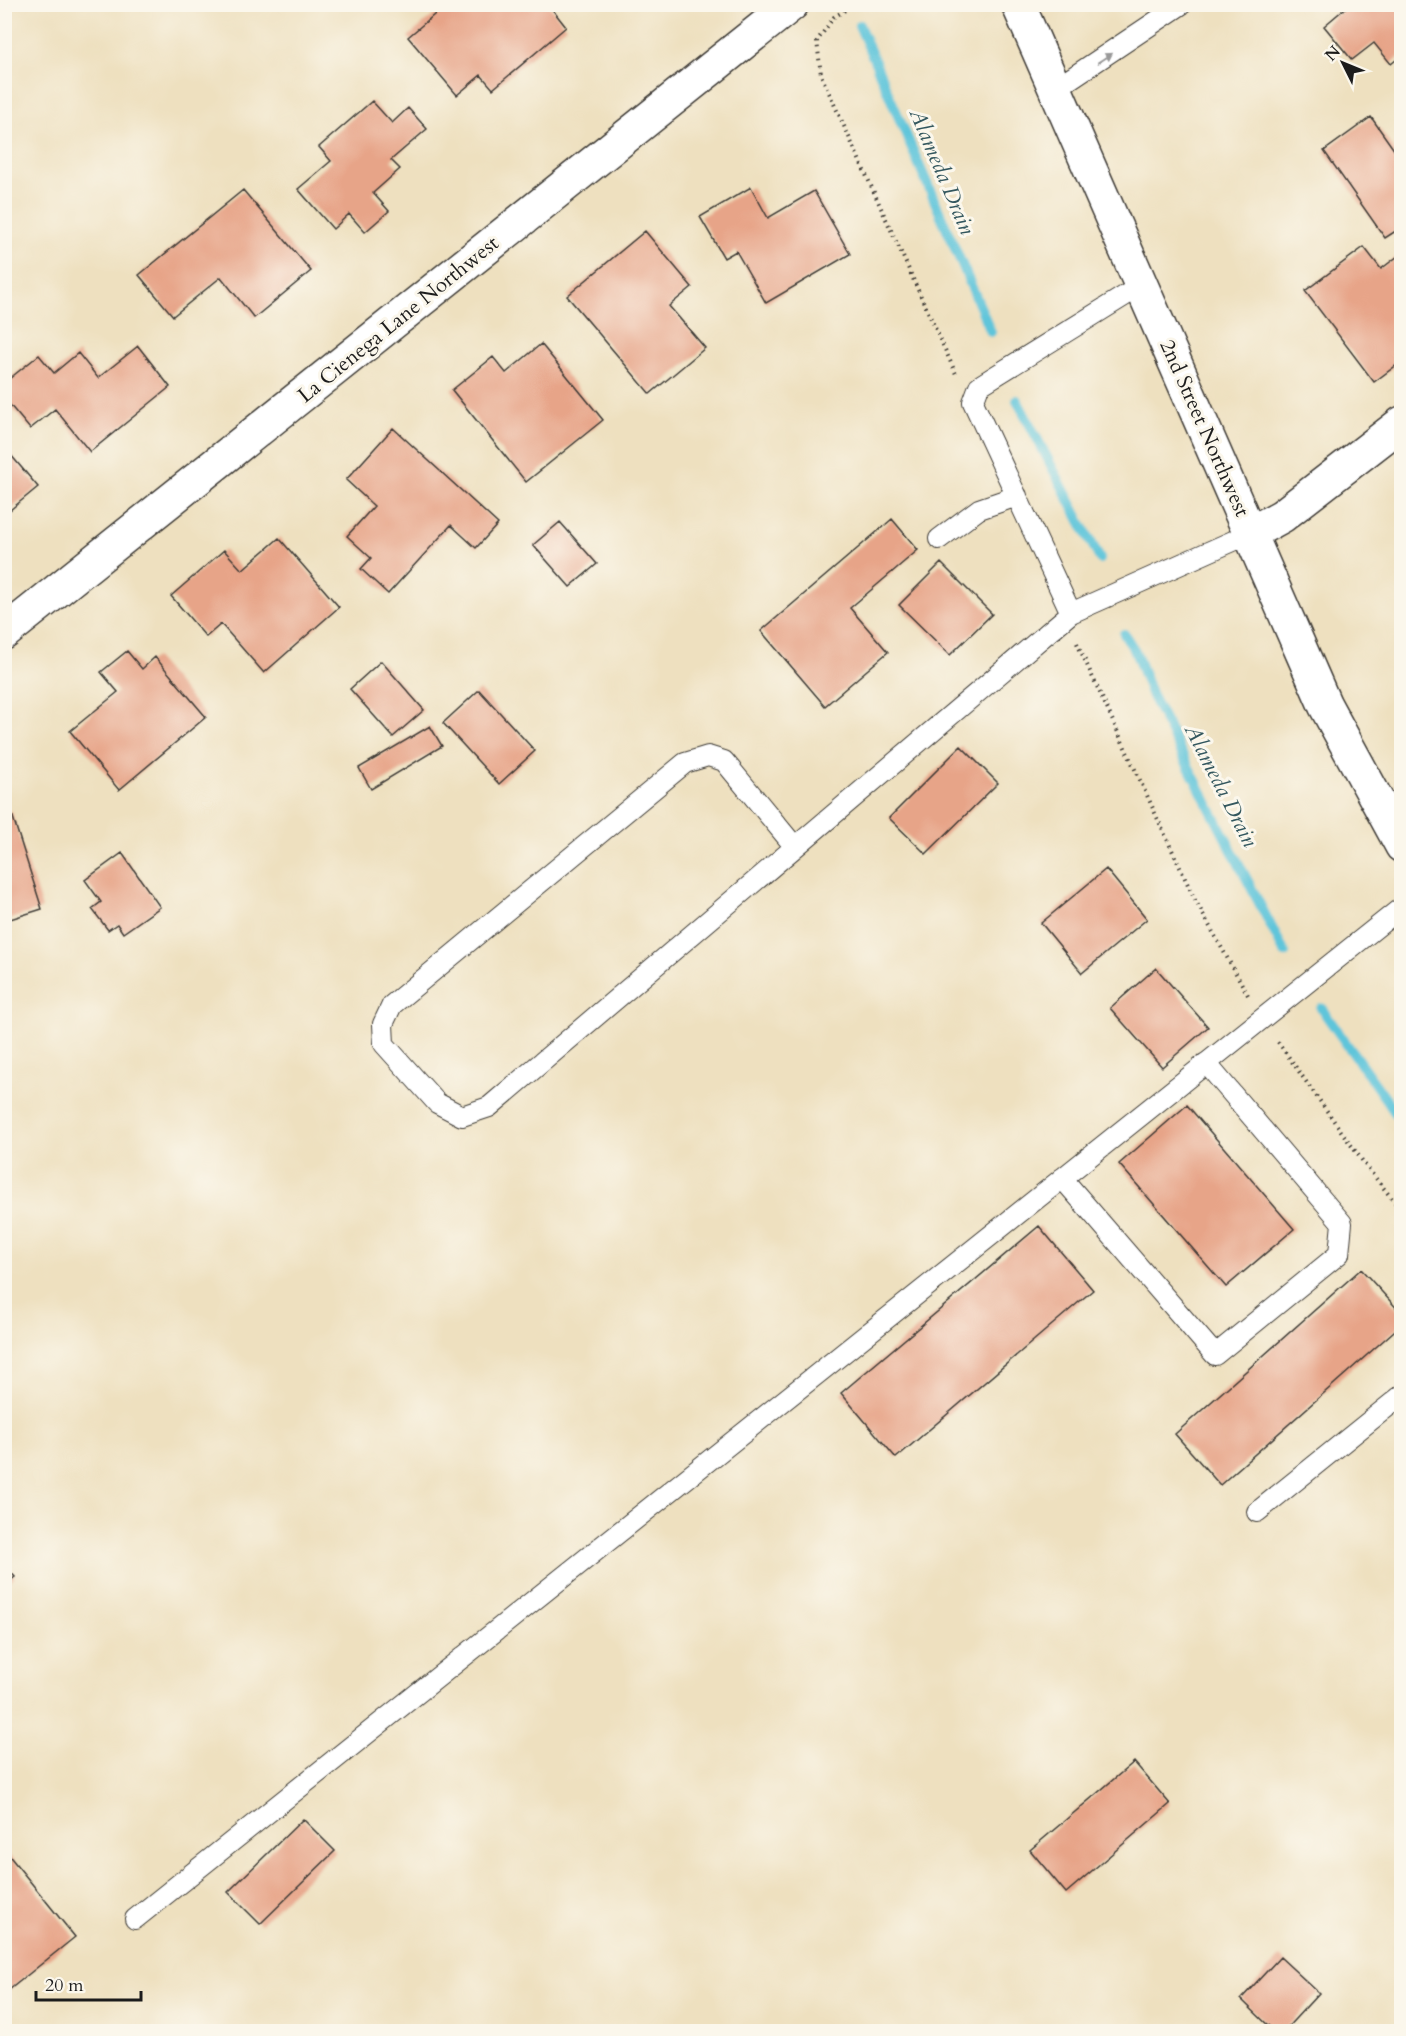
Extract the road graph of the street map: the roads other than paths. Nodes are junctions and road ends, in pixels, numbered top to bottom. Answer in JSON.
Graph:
{"nodes":[{"id":1,"x":792,"y":4,"type":"edge"},
{"id":2,"x":1018,"y":4,"type":"edge"},
{"id":3,"x":1182,"y":4,"type":"edge"},
{"id":4,"x":1055,"y":89,"type":"junction"},
{"id":5,"x":1142,"y":285,"type":"junction"},
{"id":6,"x":1401,"y":423,"type":"edge"},
{"id":7,"x":1017,"y":496,"type":"junction"},
{"id":8,"x":1251,"y":533,"type":"junction"},
{"id":9,"x":939,"y":539,"type":"dead end"},
{"id":10,"x":1071,"y":613,"type":"junction"},
{"id":11,"x":4,"y":633,"type":"edge"},
{"id":12,"x":1401,"y":846,"type":"edge"},
{"id":13,"x":795,"y":847,"type":"junction"},
{"id":14,"x":1401,"y":907,"type":"edge"},
{"id":15,"x":1206,"y":1063,"type":"junction"},
{"id":16,"x":1062,"y":1178,"type":"junction"},
{"id":17,"x":1401,"y":1395,"type":"edge"},
{"id":18,"x":1257,"y":1512,"type":"dead end"},
{"id":19,"x":135,"y":1920,"type":"dead end"}],
"edges":[{"from":1,"to":11,"type":"street","name":"La Cienega Lane Northwest"},
{"from":2,"to":4,"type":"street","name":"2nd Street Northwest"},
{"from":4,"to":3,"type":"lane","one_way":true},
{"from":4,"to":5,"type":"street","name":"2nd Street Northwest"},
{"from":5,"to":7,"type":"lane"},
{"from":5,"to":8,"type":"street","name":"2nd Street Northwest"},
{"from":6,"to":8,"type":"street"},
{"from":7,"to":9,"type":"lane"},
{"from":7,"to":10,"type":"lane"},
{"from":8,"to":10,"type":"lane"},
{"from":8,"to":12,"type":"street","name":"2nd Street Northwest"},
{"from":10,"to":13,"type":"lane"},
{"from":13,"to":13,"type":"lane"},
{"from":14,"to":15,"type":"lane"},
{"from":15,"to":16,"type":"lane"},
{"from":15,"to":16,"type":"lane"},
{"from":16,"to":19,"type":"lane"},
{"from":17,"to":18,"type":"lane"}]}
